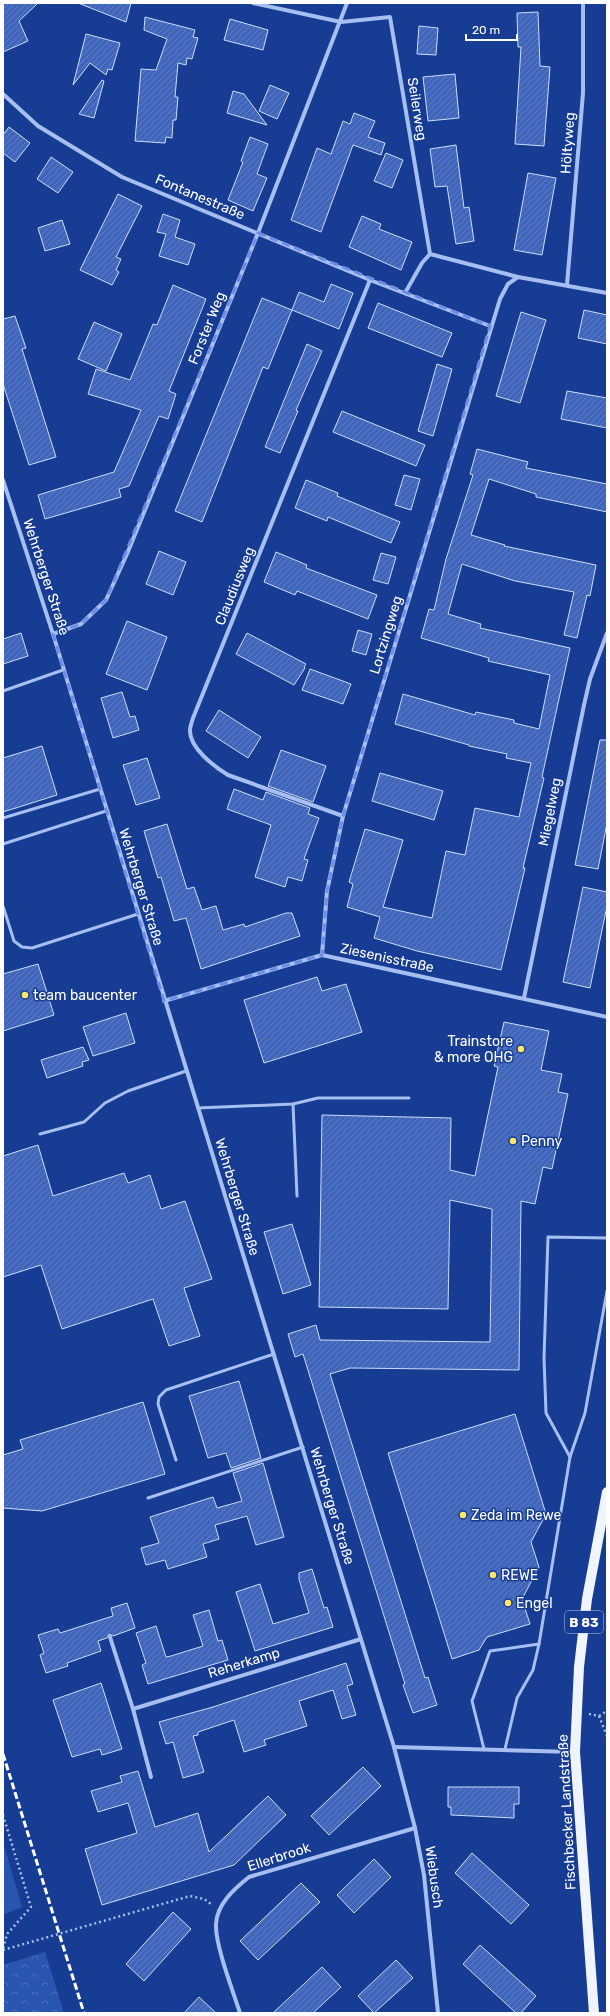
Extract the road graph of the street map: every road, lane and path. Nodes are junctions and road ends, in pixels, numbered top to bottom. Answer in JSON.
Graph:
{"nodes":[{"id":1,"x":253,"y":3,"type":"edge"},
{"id":2,"x":348,"y":3,"type":"edge"},
{"id":3,"x":583,"y":3,"type":"edge"},
{"id":4,"x":341,"y":22,"type":"junction"},
{"id":5,"x":3,"y":94,"type":"edge"},
{"id":6,"x":258,"y":233,"type":"junction"},
{"id":7,"x":430,"y":254,"type":"junction"},
{"id":8,"x":518,"y":277,"type":"junction"},
{"id":9,"x":370,"y":280,"type":"junction"},
{"id":10,"x":567,"y":285,"type":"junction"},
{"id":11,"x":405,"y":293,"type":"junction"},
{"id":12,"x":607,"y":293,"type":"edge"},
{"id":13,"x":490,"y":326,"type":"junction"},
{"id":14,"x":3,"y":480,"type":"edge"},
{"id":15,"x":607,"y":633,"type":"edge"},
{"id":16,"x":53,"y":634,"type":"junction"},
{"id":17,"x":64,"y":670,"type":"junction"},
{"id":18,"x":3,"y":691,"type":"edge"},
{"id":19,"x":100,"y":789,"type":"junction"},
{"id":20,"x":106,"y":811,"type":"junction"},
{"id":21,"x":343,"y":816,"type":"junction"},
{"id":22,"x":3,"y":818,"type":"edge"},
{"id":23,"x":3,"y":844,"type":"edge"},
{"id":24,"x":3,"y":906,"type":"edge"},
{"id":25,"x":138,"y":914,"type":"junction"},
{"id":26,"x":322,"y":955,"type":"junction"},
{"id":27,"x":524,"y":998,"type":"junction"},
{"id":28,"x":164,"y":1000,"type":"junction"},
{"id":29,"x":607,"y":1017,"type":"edge"},
{"id":30,"x":186,"y":1071,"type":"junction"},
{"id":31,"x":408,"y":1098,"type":"dead end"},
{"id":32,"x":293,"y":1104,"type":"junction"},
{"id":33,"x":198,"y":1108,"type":"junction"},
{"id":34,"x":40,"y":1134,"type":"dead end"},
{"id":35,"x":297,"y":1196,"type":"dead end"},
{"id":36,"x":607,"y":1238,"type":"edge"},
{"id":37,"x":607,"y":1291,"type":"edge"},
{"id":38,"x":274,"y":1354,"type":"junction"},
{"id":39,"x":303,"y":1447,"type":"junction"},
{"id":40,"x":570,"y":1457,"type":"junction"},
{"id":41,"x":176,"y":1460,"type":"dead end"},
{"id":42,"x":607,"y":1492,"type":"edge"},
{"id":43,"x":148,"y":1498,"type":"dead end"},
{"id":44,"x":110,"y":1637,"type":"dead end"},
{"id":45,"x":361,"y":1639,"type":"junction"},
{"id":46,"x":539,"y":1644,"type":"junction"},
{"id":47,"x":133,"y":1708,"type":"junction"},
{"id":48,"x":607,"y":1711,"type":"edge"},
{"id":49,"x":577,"y":1713,"type":"junction"},
{"id":50,"x":599,"y":1716,"type":"junction"},
{"id":51,"x":607,"y":1736,"type":"edge"},
{"id":52,"x":394,"y":1747,"type":"junction"},
{"id":53,"x":484,"y":1748,"type":"junction"},
{"id":54,"x":504,"y":1750,"type":"junction"},
{"id":55,"x":575,"y":1752,"type":"junction"},
{"id":56,"x":151,"y":1777,"type":"dead end"},
{"id":57,"x":3,"y":1815,"type":"edge"},
{"id":58,"x":415,"y":1828,"type":"junction"},
{"id":59,"x":219,"y":1911,"type":"junction"},
{"id":60,"x":3,"y":1950,"type":"edge"},
{"id":61,"x":240,"y":2013,"type":"edge"},
{"id":62,"x":438,"y":2013,"type":"edge"},
{"id":63,"x":594,"y":2013,"type":"edge"}],
"edges":[{"from":1,"to":4,"type":"street"},
{"from":2,"to":4,"type":"street","name":"Forster Weg"},
{"from":3,"to":10,"type":"street","name":"Höltyweg"},
{"from":4,"to":6,"type":"street","name":"Forster Weg"},
{"from":4,"to":7,"type":"street","name":"Seilerweg"},
{"from":5,"to":6,"type":"street","name":"Fontanestraße"},
{"from":6,"to":9,"type":"street","name":"Fontanestraße"},
{"from":6,"to":16,"type":"street","name":"Forster Weg"},
{"from":7,"to":8,"type":"street"},
{"from":7,"to":11,"type":"street"},
{"from":8,"to":10,"type":"street"},
{"from":8,"to":13,"type":"street"},
{"from":9,"to":11,"type":"street","name":"Fontanestraße"},
{"from":9,"to":21,"type":"street","name":"Claudiusweg"},
{"from":10,"to":12,"type":"street"},
{"from":11,"to":13,"type":"street","name":"Fontanestraße"},
{"from":13,"to":21,"type":"street","name":"Lortzingweg"},
{"from":14,"to":16,"type":"street","name":"Wehrberger Straße"},
{"from":15,"to":27,"type":"street","name":"Miegelweg"},
{"from":16,"to":17,"type":"street","name":"Wehrberger Straße"},
{"from":17,"to":18,"type":"lane"},
{"from":17,"to":19,"type":"street","name":"Wehrberger Straße"},
{"from":19,"to":20,"type":"street","name":"Wehrberger Straße"},
{"from":19,"to":22,"type":"lane"},
{"from":20,"to":23,"type":"lane"},
{"from":20,"to":25,"type":"street","name":"Wehrberger Straße"},
{"from":21,"to":26,"type":"street","name":"Lortzingweg"},
{"from":24,"to":25,"type":"lane"},
{"from":25,"to":28,"type":"street","name":"Wehrberger Straße"},
{"from":26,"to":27,"type":"street","name":"Ziesenisstraße"},
{"from":26,"to":28,"type":"street","name":"Ziesenisstraße"},
{"from":27,"to":29,"type":"street","name":"Ziesenisstraße"},
{"from":28,"to":30,"type":"street","name":"Wehrberger Straße"},
{"from":30,"to":33,"type":"street","name":"Wehrberger Straße"},
{"from":30,"to":34,"type":"lane"},
{"from":31,"to":32,"type":"lane"},
{"from":32,"to":33,"type":"lane"},
{"from":32,"to":35,"type":"lane"},
{"from":33,"to":38,"type":"street","name":"Wehrberger Straße"},
{"from":36,"to":40,"type":"lane"},
{"from":37,"to":40,"type":"lane"},
{"from":38,"to":39,"type":"street","name":"Wehrberger Straße"},
{"from":38,"to":41,"type":"lane"},
{"from":39,"to":43,"type":"lane"},
{"from":39,"to":45,"type":"street","name":"Wehrberger Straße"},
{"from":40,"to":46,"type":"lane"},
{"from":42,"to":49,"type":"main road","name":"Fischbecker Landstraße","number":"B 83"},
{"from":44,"to":47,"type":"street"},
{"from":45,"to":47,"type":"street","name":"Reherkamp"},
{"from":45,"to":52,"type":"street","name":"Wehrberger Straße"},
{"from":46,"to":53,"type":"lane"},
{"from":46,"to":54,"type":"lane"},
{"from":47,"to":56,"type":"street"},
{"from":48,"to":50,"type":"path"},
{"from":49,"to":50,"type":"path"},
{"from":49,"to":55,"type":"main road","name":"Fischbecker Landstraße","number":"B 83"},
{"from":50,"to":51,"type":"path"},
{"from":52,"to":53,"type":"street"},
{"from":52,"to":58,"type":"street","name":"Wiebusch"},
{"from":53,"to":54,"type":"street"},
{"from":54,"to":55,"type":"street"},
{"from":55,"to":63,"type":"main road","name":"Fischbecker Landstraße","number":"B 83"},
{"from":57,"to":60,"type":"path"},
{"from":58,"to":59,"type":"street","name":"Ellerbrook"},
{"from":58,"to":62,"type":"street","name":"Wiebusch"},
{"from":59,"to":60,"type":"path"},
{"from":59,"to":61,"type":"street","name":"Ellerbrook"}]}
